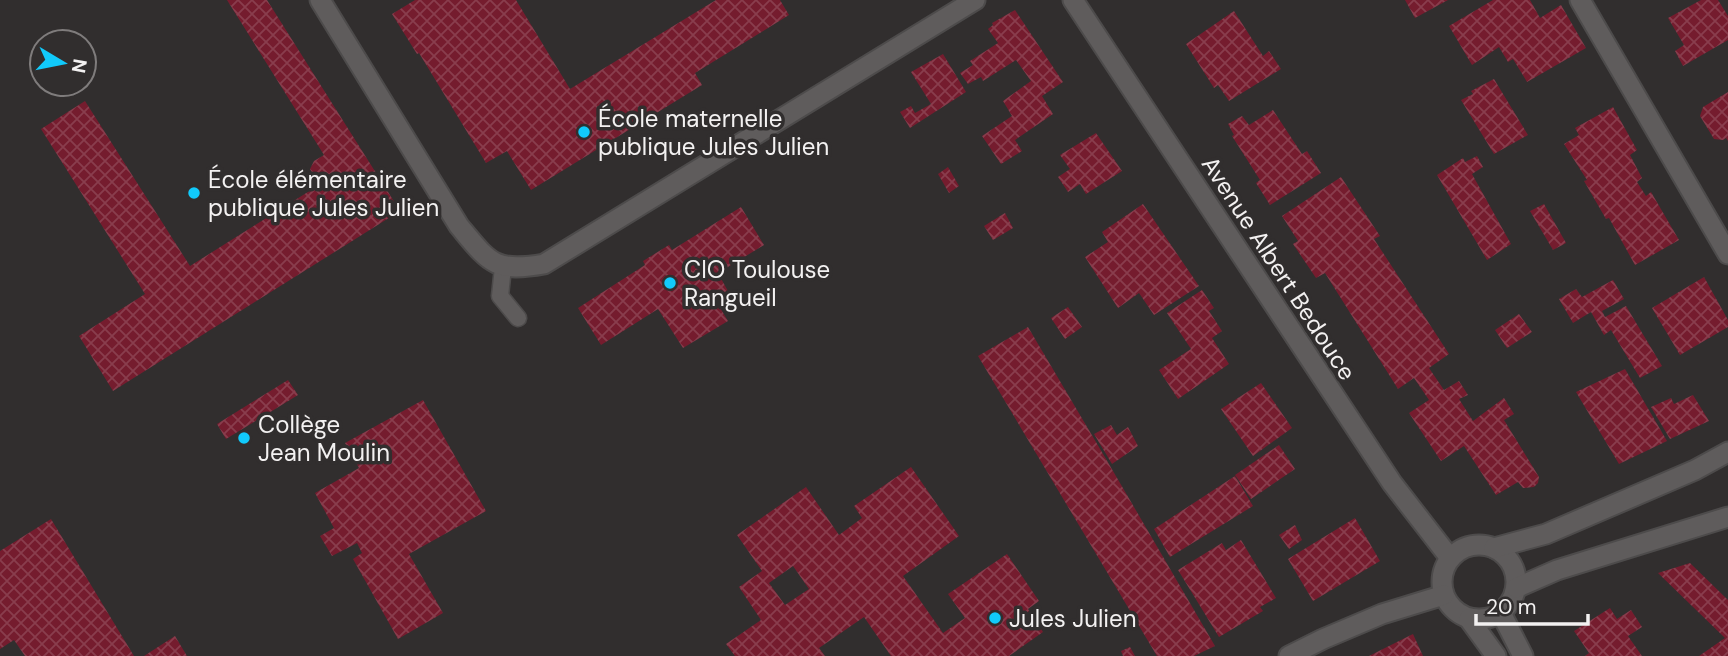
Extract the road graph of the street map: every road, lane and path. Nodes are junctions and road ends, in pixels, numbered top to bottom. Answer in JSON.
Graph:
{"nodes":[{"id":1,"x":320,"y":0,"type":"edge"},
{"id":2,"x":975,"y":0,"type":"edge"},
{"id":3,"x":1073,"y":0,"type":"edge"},
{"id":4,"x":1580,"y":0,"type":"edge"},
{"id":5,"x":1728,"y":254,"type":"edge"},
{"id":6,"x":503,"y":267,"type":"junction"},
{"id":7,"x":517,"y":318,"type":"dead end"},
{"id":8,"x":1728,"y":452,"type":"edge"},
{"id":9,"x":1728,"y":517,"type":"edge"},
{"id":10,"x":1494,"y":548,"type":"junction"},
{"id":11,"x":1450,"y":558,"type":"junction"},
{"id":12,"x":1516,"y":588,"type":"junction"},
{"id":13,"x":1444,"y":595,"type":"junction"},
{"id":14,"x":1501,"y":613,"type":"junction"},
{"id":15,"x":1469,"y":619,"type":"junction"},
{"id":16,"x":1289,"y":656,"type":"edge"},
{"id":17,"x":1496,"y":656,"type":"edge"},
{"id":18,"x":1523,"y":656,"type":"edge"}],
"edges":[{"from":1,"to":6,"type":"street"},
{"from":2,"to":6,"type":"street"},
{"from":3,"to":11,"type":"street","name":"Avenue Albert Bedouce"},
{"from":4,"to":5,"type":"street"},
{"from":6,"to":7,"type":"lane"},
{"from":8,"to":10,"type":"street"},
{"from":9,"to":12,"type":"street"},
{"from":10,"to":11,"type":"street"},
{"from":10,"to":12,"type":"street"},
{"from":11,"to":13,"type":"street"},
{"from":12,"to":14,"type":"street"},
{"from":13,"to":15,"type":"street"},
{"from":13,"to":16,"type":"street"},
{"from":14,"to":15,"type":"street"},
{"from":14,"to":18,"type":"street"},
{"from":15,"to":17,"type":"street"}]}
